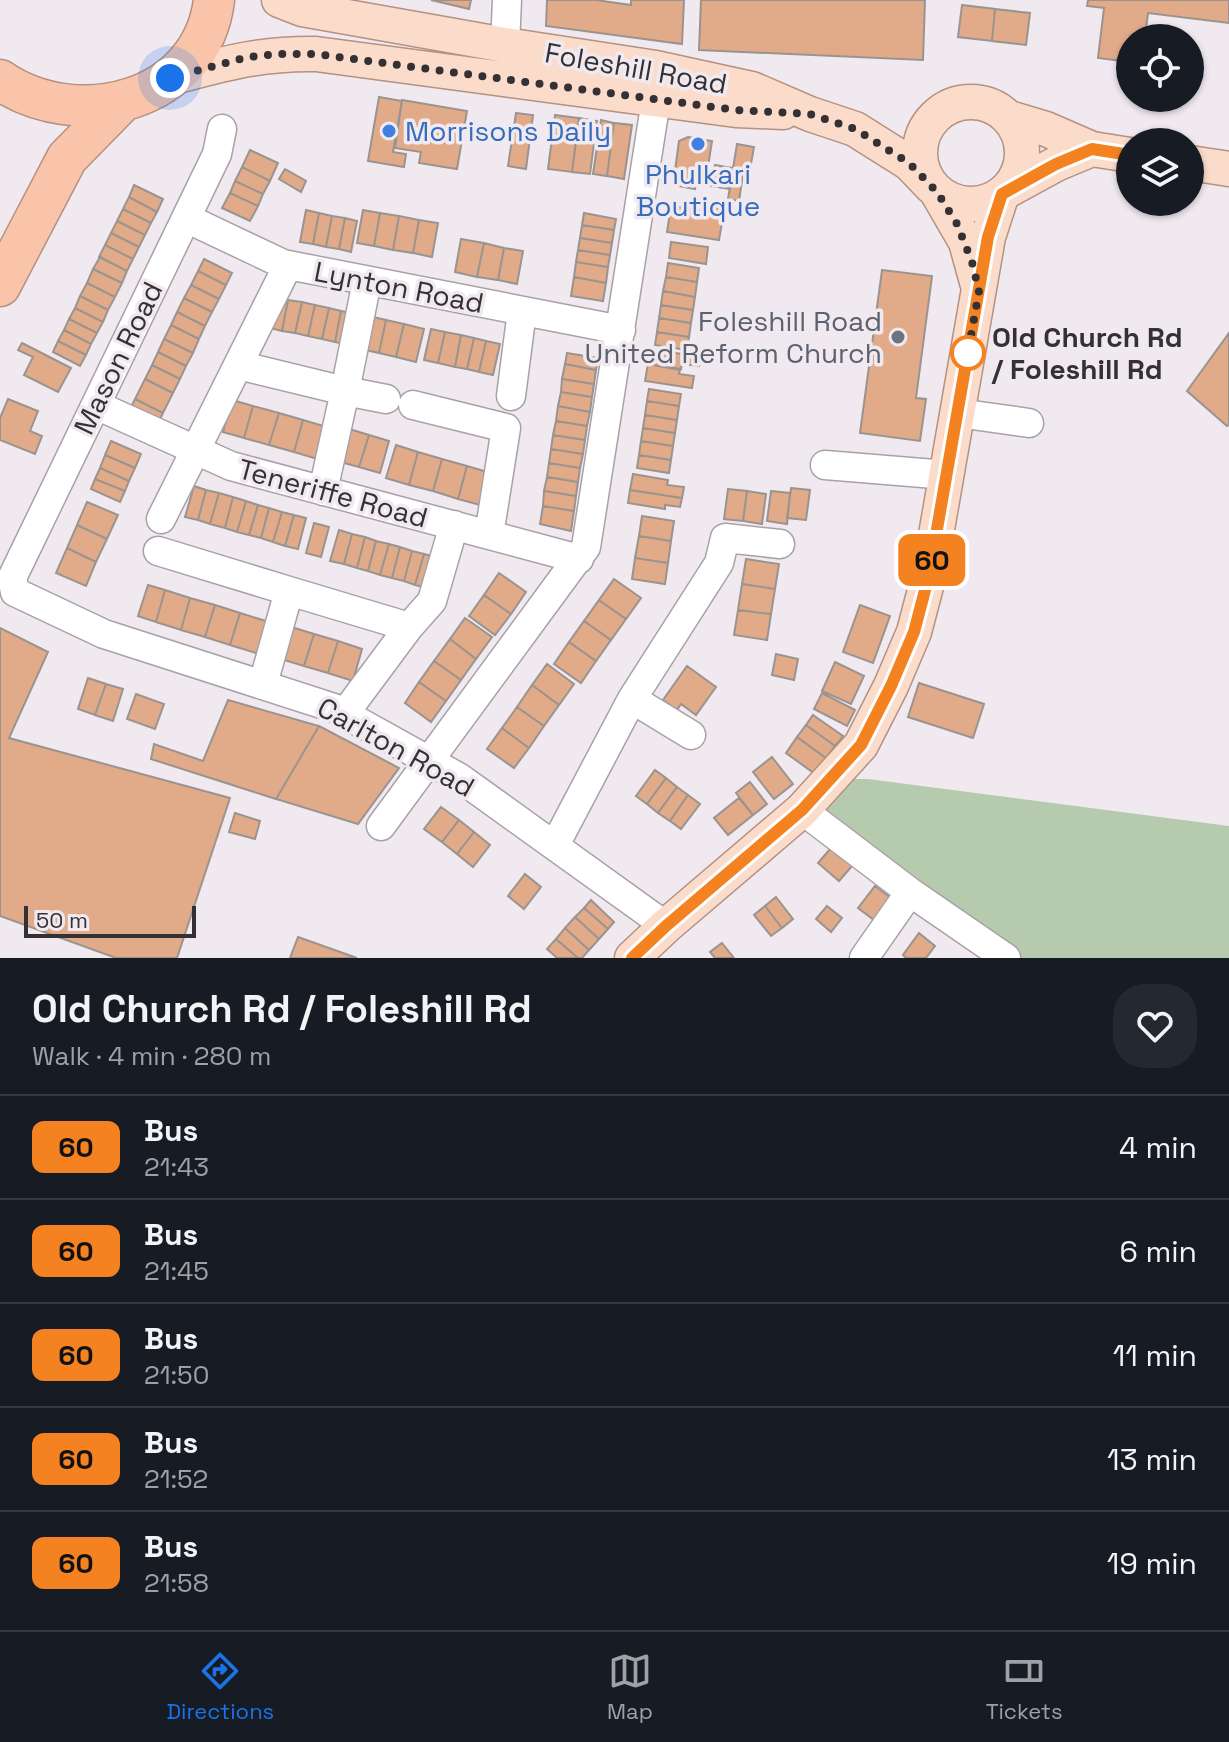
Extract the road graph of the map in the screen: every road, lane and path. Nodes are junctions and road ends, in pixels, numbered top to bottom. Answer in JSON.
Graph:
{"nodes":[{"id":1,"x":214,"y":0,"type":"edge"},
{"id":2,"x":279,"y":0,"type":"edge"},
{"id":3,"x":507,"y":0,"type":"edge"},
{"id":4,"x":505,"y":45,"type":"junction"},
{"id":5,"x":170,"y":78,"type":"junction"},
{"id":6,"x":0,"y":80,"type":"edge"},
{"id":7,"x":656,"y":100,"type":"junction"},
{"id":8,"x":122,"y":102,"type":"junction"},
{"id":9,"x":810,"y":114,"type":"junction"},
{"id":10,"x":1009,"y":118,"type":"junction"},
{"id":11,"x":929,"y":122,"type":"junction"},
{"id":12,"x":222,"y":129,"type":"dead end"},
{"id":13,"x":855,"y":129,"type":"junction"},
{"id":14,"x":1092,"y":149,"type":"junction"},
{"id":15,"x":1116,"y":153,"type":"edge"},
{"id":16,"x":1204,"y":165,"type":"edge"},
{"id":17,"x":1229,"y":169,"type":"edge"},
{"id":18,"x":935,"y":189,"type":"junction"},
{"id":19,"x":1004,"y":193,"type":"junction"},
{"id":20,"x":186,"y":218,"type":"junction"},
{"id":21,"x":288,"y":265,"type":"junction"},
{"id":22,"x":367,"y":281,"type":"junction"},
{"id":23,"x":0,"y":286,"type":"edge"},
{"id":24,"x":979,"y":291,"type":"junction"},
{"id":25,"x":522,"y":311,"type":"junction"},
{"id":26,"x":621,"y":330,"type":"junction"},
{"id":27,"x":238,"y":365,"type":"junction"},
{"id":28,"x":345,"y":391,"type":"junction"},
{"id":29,"x":511,"y":396,"type":"dead end"},
{"id":30,"x":96,"y":405,"type":"junction"},
{"id":31,"x":958,"y":413,"type":"junction"},
{"id":32,"x":1029,"y":423,"type":"dead end"},
{"id":33,"x":197,"y":451,"type":"junction"},
{"id":34,"x":825,"y":465,"type":"dead end"},
{"id":35,"x":947,"y":475,"type":"junction"},
{"id":36,"x":323,"y":491,"type":"junction"},
{"id":37,"x":161,"y":519,"type":"dead end"},
{"id":38,"x":454,"y":525,"type":"junction"},
{"id":39,"x":489,"y":535,"type":"junction"},
{"id":40,"x":780,"y":544,"type":"dead end"},
{"id":41,"x":158,"y":551,"type":"dead end"},
{"id":42,"x":579,"y":559,"type":"junction"},
{"id":43,"x":12,"y":586,"type":"joint"},
{"id":44,"x":289,"y":591,"type":"junction"},
{"id":45,"x":409,"y":627,"type":"junction"},
{"id":46,"x":263,"y":684,"type":"junction"},
{"id":47,"x":632,"y":699,"type":"junction"},
{"id":48,"x":345,"y":713,"type":"junction"},
{"id":49,"x":691,"y":735,"type":"dead end"},
{"id":50,"x":430,"y":759,"type":"junction"},
{"id":51,"x":802,"y":810,"type":"junction"},
{"id":52,"x":381,"y":826,"type":"dead end"},
{"id":53,"x":555,"y":845,"type":"junction"},
{"id":54,"x":910,"y":892,"type":"junction"},
{"id":55,"x":666,"y":926,"type":"junction"},
{"id":56,"x":632,"y":958,"type":"edge"},
{"id":57,"x":864,"y":958,"type":"edge"},
{"id":58,"x":1006,"y":958,"type":"edge"}],
"edges":[{"from":1,"to":5,"type":"highway"},
{"from":2,"to":4,"type":"main road","name":"Foleshill Road"},
{"from":3,"to":4,"type":"street"},
{"from":4,"to":9,"type":"main road","name":"Foleshill Road"},
{"from":5,"to":7,"type":"main road","name":"Foleshill Road"},
{"from":5,"to":8,"type":"highway"},
{"from":6,"to":8,"type":"highway"},
{"from":7,"to":9,"type":"main road","name":"Foleshill Road"},
{"from":7,"to":26,"type":"street"},
{"from":8,"to":23,"type":"highway"},
{"from":9,"to":13,"type":"main road","name":"Foleshill Road"},
{"from":10,"to":11,"type":"main road"},
{"from":10,"to":14,"type":"main road"},
{"from":10,"to":19,"type":"main road"},
{"from":11,"to":13,"type":"main road","name":"Foleshill Road"},
{"from":11,"to":18,"type":"main road"},
{"from":12,"to":20,"type":"street","name":"Mason Road"},
{"from":13,"to":18,"type":"main road","name":"Foleshill Road"},
{"from":14,"to":15,"type":"main road"},
{"from":14,"to":19,"type":"main road"},
{"from":16,"to":17,"type":"main road"},
{"from":18,"to":19,"type":"main road"},
{"from":18,"to":24,"type":"main road"},
{"from":19,"to":24,"type":"main road"},
{"from":20,"to":21,"type":"street","name":"Lynton Road"},
{"from":20,"to":30,"type":"street","name":"Mason Road"},
{"from":21,"to":22,"type":"street","name":"Lynton Road"},
{"from":21,"to":27,"type":"street"},
{"from":22,"to":25,"type":"street","name":"Lynton Road"},
{"from":22,"to":28,"type":"street"},
{"from":24,"to":31,"type":"main road"},
{"from":25,"to":26,"type":"street","name":"Lynton Road"},
{"from":25,"to":29,"type":"street"},
{"from":26,"to":42,"type":"street"},
{"from":27,"to":28,"type":"street"},
{"from":27,"to":33,"type":"street"},
{"from":28,"to":36,"type":"street"},
{"from":28,"to":39,"type":"street"},
{"from":30,"to":33,"type":"street","name":"Teneriffe Road"},
{"from":30,"to":43,"type":"street","name":"Mason Road"},
{"from":31,"to":32,"type":"street"},
{"from":31,"to":35,"type":"main road"},
{"from":33,"to":36,"type":"street","name":"Teneriffe Road"},
{"from":33,"to":37,"type":"street"},
{"from":34,"to":35,"type":"street"},
{"from":35,"to":51,"type":"main road"},
{"from":36,"to":38,"type":"street","name":"Teneriffe Road"},
{"from":38,"to":39,"type":"street","name":"Teneriffe Road"},
{"from":38,"to":45,"type":"street"},
{"from":39,"to":42,"type":"street","name":"Teneriffe Road"},
{"from":40,"to":47,"type":"street"},
{"from":41,"to":44,"type":"street"},
{"from":42,"to":50,"type":"street"},
{"from":43,"to":46,"type":"street","name":"Carlton Road"},
{"from":44,"to":45,"type":"street"},
{"from":44,"to":46,"type":"street"},
{"from":45,"to":48,"type":"street"},
{"from":46,"to":48,"type":"street","name":"Carlton Road"},
{"from":47,"to":49,"type":"street"},
{"from":47,"to":53,"type":"street"},
{"from":48,"to":50,"type":"street","name":"Carlton Road"},
{"from":50,"to":52,"type":"street"},
{"from":50,"to":53,"type":"street","name":"Carlton Road"},
{"from":51,"to":54,"type":"street"},
{"from":51,"to":55,"type":"main road"},
{"from":53,"to":55,"type":"street","name":"Carlton Road"},
{"from":54,"to":57,"type":"street"},
{"from":54,"to":58,"type":"street"},
{"from":55,"to":56,"type":"main road"}]}
